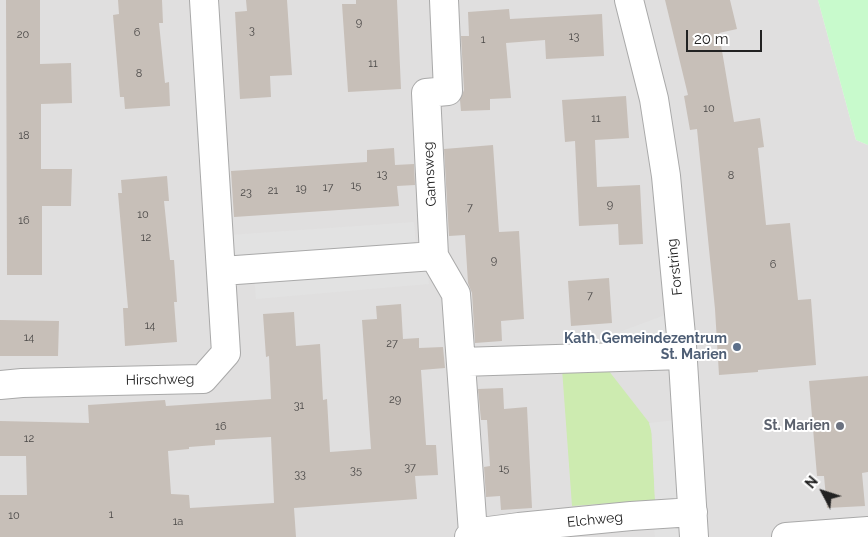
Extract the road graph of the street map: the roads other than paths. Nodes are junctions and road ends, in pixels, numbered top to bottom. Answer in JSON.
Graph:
{"nodes":[{"id":1,"x":204,"y":0,"type":"edge"},
{"id":2,"x":444,"y":0,"type":"edge"},
{"id":3,"x":629,"y":0,"type":"edge"},
{"id":4,"x":434,"y":256,"type":"junction"},
{"id":5,"x":222,"y":271,"type":"junction"},
{"id":6,"x":683,"y":355,"type":"junction"},
{"id":7,"x":460,"y":362,"type":"junction"},
{"id":8,"x":0,"y":385,"type":"edge"},
{"id":9,"x":693,"y":525,"type":"edge"},
{"id":10,"x":868,"y":531,"type":"edge"},
{"id":11,"x":471,"y":535,"type":"edge"},
{"id":12,"x":786,"y":537,"type":"edge"}],
"edges":[{"from":1,"to":5,"type":"street","name":"Hirschweg"},
{"from":2,"to":4,"type":"street","name":"Gamsweg"},
{"from":3,"to":6,"type":"street","name":"Forstring"},
{"from":4,"to":5,"type":"street"},
{"from":4,"to":7,"type":"street","name":"Gamsweg"},
{"from":5,"to":8,"type":"street","name":"Hirschweg"},
{"from":6,"to":7,"type":"street"},
{"from":6,"to":9,"type":"street","name":"Forstring"},
{"from":7,"to":11,"type":"street","name":"Gamsweg"},
{"from":9,"to":11,"type":"street","name":"Elchweg"},
{"from":10,"to":12,"type":"street"}]}
